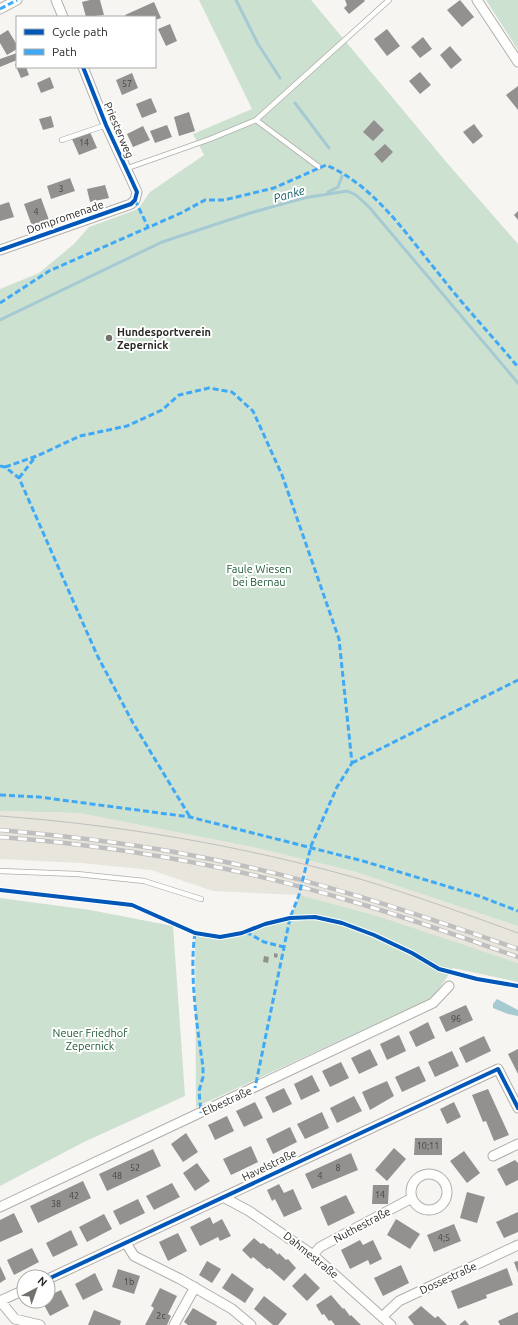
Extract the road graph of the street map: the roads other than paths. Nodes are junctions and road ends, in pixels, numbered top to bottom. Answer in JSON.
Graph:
{"nodes":[{"id":1,"x":17,"y":0,"type":"edge"},
{"id":2,"x":56,"y":0,"type":"edge"},
{"id":3,"x":389,"y":0,"type":"edge"},
{"id":4,"x":477,"y":0,"type":"edge"},
{"id":5,"x":0,"y":9,"type":"edge"},
{"id":6,"x":63,"y":16,"type":"edge"},
{"id":7,"x":518,"y":62,"type":"edge"},
{"id":8,"x":83,"y":68,"type":"edge"},
{"id":9,"x":256,"y":120,"type":"junction"},
{"id":10,"x":106,"y":125,"type":"junction"},
{"id":11,"x":62,"y":140,"type":"dead end"},
{"id":12,"x":319,"y":167,"type":"dead end"},
{"id":13,"x":125,"y":169,"type":"junction"},
{"id":14,"x":136,"y":200,"type":"joint"},
{"id":15,"x":0,"y":250,"type":"edge"},
{"id":16,"x":0,"y":871,"type":"edge"},
{"id":17,"x":201,"y":899,"type":"dead end"},
{"id":18,"x":449,"y":986,"type":"dead end"},
{"id":19,"x":516,"y":1098,"type":"edge"},
{"id":20,"x":518,"y":1108,"type":"edge"},
{"id":21,"x":518,"y":1144,"type":"edge"},
{"id":22,"x":493,"y":1156,"type":"dead end"},
{"id":23,"x":223,"y":1197,"type":"junction"},
{"id":24,"x":412,"y":1198,"type":"dead end"},
{"id":25,"x":0,"y":1207,"type":"edge"},
{"id":26,"x":126,"y":1243,"type":"junction"},
{"id":27,"x":518,"y":1245,"type":"edge"},
{"id":28,"x":313,"y":1255,"type":"junction"},
{"id":29,"x":56,"y":1275,"type":"edge"},
{"id":30,"x":195,"y":1287,"type":"junction"},
{"id":31,"x":16,"y":1294,"type":"edge"},
{"id":32,"x":0,"y":1301,"type":"edge"},
{"id":33,"x":382,"y":1316,"type":"junction"},
{"id":34,"x":176,"y":1323,"type":"edge"},
{"id":35,"x":40,"y":1325,"type":"edge"},
{"id":36,"x":252,"y":1325,"type":"edge"},
{"id":37,"x":391,"y":1325,"type":"edge"}],
"edges":[{"from":1,"to":5,"type":"street"},
{"from":2,"to":6,"type":"street"},
{"from":3,"to":9,"type":"lane"},
{"from":4,"to":7,"type":"street"},
{"from":8,"to":10,"type":"street","name":"Priesterweg"},
{"from":9,"to":12,"type":"lane"},
{"from":9,"to":13,"type":"lane"},
{"from":10,"to":11,"type":"lane"},
{"from":10,"to":13,"type":"street","name":"Priesterweg"},
{"from":13,"to":14,"type":"street","name":"Priesterweg"},
{"from":14,"to":15,"type":"street","name":"Dompromenade"},
{"from":16,"to":17,"type":"lane"},
{"from":18,"to":25,"type":"street","name":"Elbestraße"},
{"from":19,"to":20,"type":"street"},
{"from":19,"to":23,"type":"street","name":"Havelstraße"},
{"from":21,"to":22,"type":"street"},
{"from":23,"to":26,"type":"street","name":"Havelstraße"},
{"from":23,"to":28,"type":"street","name":"Dahmestraße"},
{"from":24,"to":28,"type":"street","name":"Nuthestraße"},
{"from":26,"to":29,"type":"street","name":"Havelstraße"},
{"from":26,"to":30,"type":"street"},
{"from":27,"to":33,"type":"street","name":"Dossestraße"},
{"from":28,"to":33,"type":"street","name":"Dahmestraße"},
{"from":30,"to":34,"type":"street"},
{"from":30,"to":36,"type":"street"},
{"from":31,"to":32,"type":"street"},
{"from":32,"to":35,"type":"street"},
{"from":33,"to":37,"type":"street","name":"Dahmestraße"}]}
